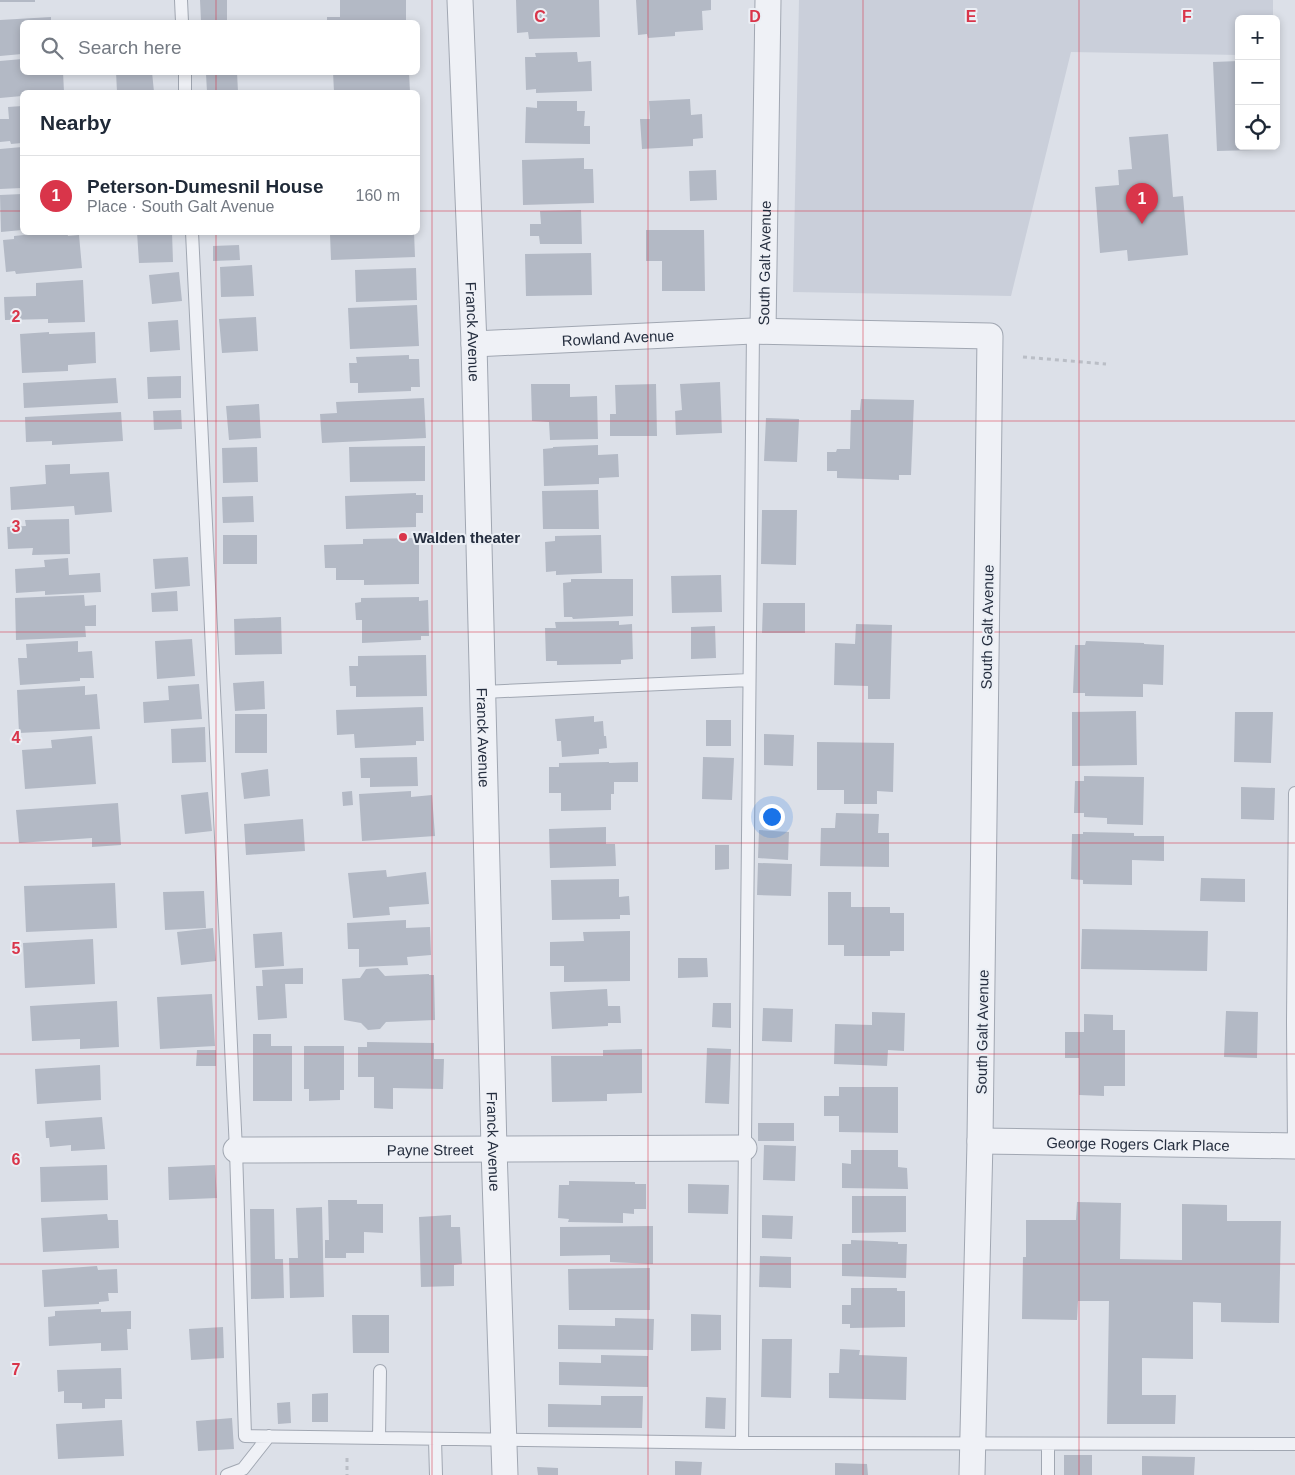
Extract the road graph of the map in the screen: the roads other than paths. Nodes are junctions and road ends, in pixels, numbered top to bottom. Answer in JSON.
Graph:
{"nodes":[{"id":1,"x":181,"y":0,"type":"edge"},
{"id":2,"x":460,"y":0,"type":"edge"},
{"id":3,"x":768,"y":0,"type":"edge"},
{"id":4,"x":182,"y":20,"type":"edge"},
{"id":5,"x":184,"y":75,"type":"edge"},
{"id":6,"x":186,"y":90,"type":"edge"},
{"id":7,"x":192,"y":235,"type":"edge"},
{"id":8,"x":758,"y":331,"type":"junction"},
{"id":9,"x":474,"y":344,"type":"junction"},
{"id":10,"x":749,"y":680,"type":"junction"},
{"id":11,"x":483,"y":692,"type":"junction"},
{"id":12,"x":1295,"y":793,"type":"edge"},
{"id":13,"x":980,"y":1140,"type":"junction"},
{"id":14,"x":1294,"y":1146,"type":"edge"},
{"id":15,"x":744,"y":1148,"type":"junction"},
{"id":16,"x":494,"y":1149,"type":"junction"},
{"id":17,"x":236,"y":1150,"type":"junction"},
{"id":18,"x":380,"y":1371,"type":"dead end"},
{"id":19,"x":269,"y":1436,"type":"junction"},
{"id":20,"x":380,"y":1438,"type":"junction"},
{"id":21,"x":435,"y":1439,"type":"junction"},
{"id":22,"x":504,"y":1440,"type":"junction"},
{"id":23,"x":742,"y":1443,"type":"junction"},
{"id":24,"x":973,"y":1444,"type":"junction"},
{"id":25,"x":1048,"y":1444,"type":"junction"},
{"id":26,"x":1295,"y":1444,"type":"edge"},
{"id":27,"x":227,"y":1475,"type":"edge"},
{"id":28,"x":436,"y":1475,"type":"edge"},
{"id":29,"x":505,"y":1475,"type":"edge"},
{"id":30,"x":972,"y":1475,"type":"edge"},
{"id":31,"x":1048,"y":1475,"type":"edge"}],
"edges":[{"from":1,"to":4,"type":"lane"},
{"from":2,"to":9,"type":"street","name":"Franck Avenue"},
{"from":3,"to":8,"type":"street","name":"South Galt Avenue"},
{"from":5,"to":6,"type":"lane"},
{"from":7,"to":17,"type":"lane"},
{"from":8,"to":9,"type":"street","name":"Rowland Avenue"},
{"from":8,"to":10,"type":"lane"},
{"from":8,"to":13,"type":"street","name":"South Galt Avenue"},
{"from":9,"to":11,"type":"street","name":"Franck Avenue"},
{"from":10,"to":11,"type":"lane"},
{"from":10,"to":15,"type":"lane"},
{"from":11,"to":16,"type":"street","name":"Franck Avenue"},
{"from":12,"to":14,"type":"lane"},
{"from":13,"to":14,"type":"street","name":"George Rogers Clark Place"},
{"from":13,"to":24,"type":"street","name":"South Galt Avenue"},
{"from":15,"to":16,"type":"street","name":"Payne Street"},
{"from":15,"to":23,"type":"lane"},
{"from":16,"to":17,"type":"street","name":"Payne Street"},
{"from":16,"to":22,"type":"street","name":"Franck Avenue"},
{"from":17,"to":19,"type":"lane"},
{"from":18,"to":20,"type":"lane"},
{"from":19,"to":20,"type":"lane"},
{"from":19,"to":27,"type":"lane"},
{"from":20,"to":21,"type":"lane"},
{"from":21,"to":22,"type":"lane"},
{"from":21,"to":28,"type":"lane"},
{"from":22,"to":23,"type":"lane"},
{"from":22,"to":29,"type":"street","name":"Franck Avenue"},
{"from":23,"to":24,"type":"lane"},
{"from":24,"to":25,"type":"lane"},
{"from":24,"to":30,"type":"street","name":"South Galt Avenue"},
{"from":25,"to":26,"type":"lane"},
{"from":25,"to":31,"type":"lane"}]}
